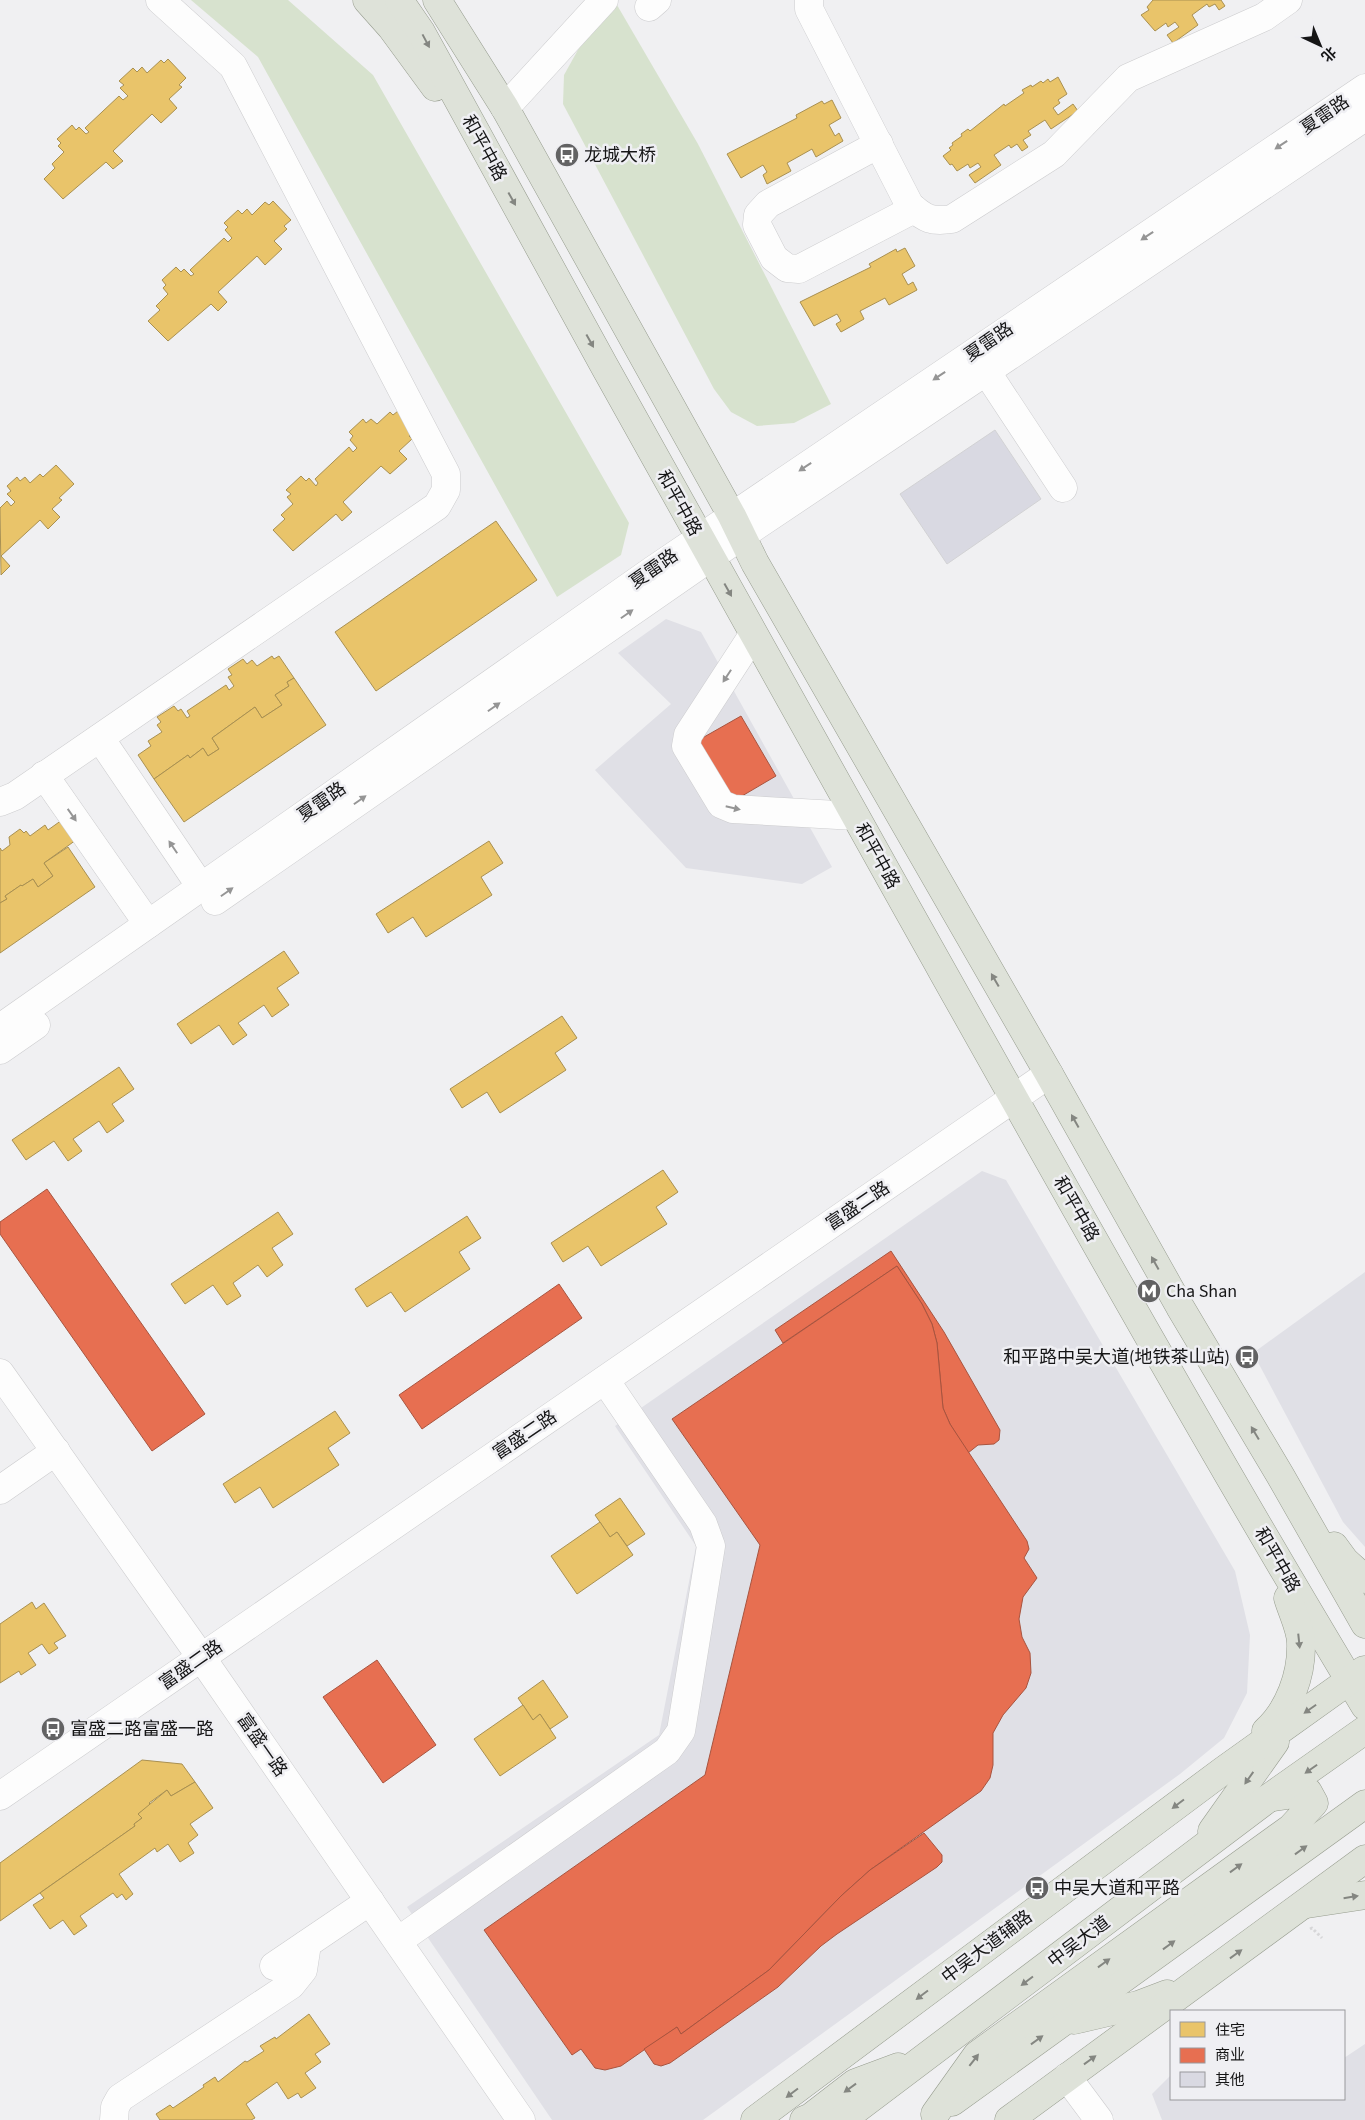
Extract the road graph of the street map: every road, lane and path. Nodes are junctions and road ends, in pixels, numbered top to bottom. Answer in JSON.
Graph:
{"nodes":[{"id":1,"x":160,"y":0,"type":"edge"},
{"id":2,"x":366,"y":0,"type":"edge"},
{"id":3,"x":399,"y":0,"type":"edge"},
{"id":4,"x":437,"y":0,"type":"edge"},
{"id":5,"x":457,"y":0,"type":"edge"},
{"id":6,"x":604,"y":0,"type":"edge"},
{"id":7,"x":809,"y":0,"type":"edge"},
{"id":8,"x":1288,"y":0,"type":"edge"},
{"id":9,"x":1365,"y":88,"type":"edge"},
{"id":10,"x":505,"y":108,"type":"junction"},
{"id":11,"x":1365,"y":117,"type":"edge"},
{"id":12,"x":878,"y":144,"type":"junction"},
{"id":13,"x":496,"y":169,"type":"junction"},
{"id":14,"x":914,"y":209,"type":"junction"},
{"id":15,"x":986,"y":372,"type":"junction"},
{"id":16,"x":1063,"y":488,"type":"dead end"},
{"id":17,"x":736,"y":526,"type":"junction"},
{"id":18,"x":704,"y":548,"type":"junction"},
{"id":19,"x":753,"y":635,"type":"junction"},
{"id":20,"x":100,"y":738,"type":"junction"},
{"id":21,"x":44,"y":775,"type":"junction"},
{"id":22,"x":0,"y":802,"type":"edge"},
{"id":23,"x":856,"y":816,"type":"junction"},
{"id":24,"x":201,"y":887,"type":"junction"},
{"id":25,"x":148,"y":924,"type":"junction"},
{"id":26,"x":0,"y":1028,"type":"edge"},
{"id":27,"x":0,"y":1050,"type":"edge"},
{"id":28,"x":1049,"y":1074,"type":"junction"},
{"id":29,"x":1014,"y":1099,"type":"junction"},
{"id":30,"x":0,"y":1373,"type":"edge"},
{"id":31,"x":605,"y":1380,"type":"junction"},
{"id":32,"x":56,"y":1452,"type":"junction"},
{"id":33,"x":1280,"y":1475,"type":"junction"},
{"id":34,"x":0,"y":1490,"type":"edge"},
{"id":35,"x":1277,"y":1561,"type":"junction"},
{"id":36,"x":1365,"y":1579,"type":"edge"},
{"id":37,"x":1365,"y":1624,"type":"edge"},
{"id":38,"x":201,"y":1657,"type":"junction"},
{"id":39,"x":1357,"y":1675,"type":"edge"},
{"id":40,"x":1365,"y":1706,"type":"edge"},
{"id":41,"x":1288,"y":1724,"type":"junction"},
{"id":42,"x":1365,"y":1730,"type":"edge"},
{"id":43,"x":1224,"y":1770,"type":"junction"},
{"id":44,"x":0,"y":1796,"type":"edge"},
{"id":45,"x":1270,"y":1797,"type":"junction"},
{"id":46,"x":1365,"y":1804,"type":"edge"},
{"id":47,"x":1196,"y":1853,"type":"junction"},
{"id":48,"x":1365,"y":1859,"type":"edge"},
{"id":49,"x":1365,"y":1895,"type":"edge"},
{"id":50,"x":370,"y":1901,"type":"junction"},
{"id":51,"x":1307,"y":1916,"type":"junction"},
{"id":52,"x":1322,"y":1938,"type":"dead end"},
{"id":53,"x":398,"y":1941,"type":"junction"},
{"id":54,"x":307,"y":1944,"type":"junction"},
{"id":55,"x":274,"y":1966,"type":"dead end"},
{"id":56,"x":1196,"y":1983,"type":"junction"},
{"id":57,"x":1060,"y":2023,"type":"junction"},
{"id":58,"x":928,"y":2056,"type":"junction"},
{"id":59,"x":1067,"y":2077,"type":"junction"},
{"id":60,"x":882,"y":2090,"type":"junction"},
{"id":61,"x":931,"y":2117,"type":"edge"},
{"id":62,"x":114,"y":2120,"type":"edge"},
{"id":63,"x":522,"y":2120,"type":"edge"},
{"id":64,"x":755,"y":2120,"type":"edge"},
{"id":65,"x":804,"y":2120,"type":"edge"},
{"id":66,"x":842,"y":2120,"type":"edge"},
{"id":67,"x":858,"y":2120,"type":"edge"},
{"id":68,"x":1009,"y":2120,"type":"edge"},
{"id":69,"x":1099,"y":2120,"type":"edge"}],
"edges":[{"from":1,"to":20,"type":"street"},
{"from":2,"to":13,"type":"main road"},
{"from":3,"to":13,"type":"main road","name":"和平中路","one_way":true},
{"from":4,"to":10,"type":"main road","name":"和平中路"},
{"from":5,"to":10,"type":"main road"},
{"from":6,"to":10,"type":"street"},
{"from":7,"to":12,"type":"street"},
{"from":8,"to":14,"type":"street"},
{"from":9,"to":17,"type":"street","name":"夏雷路","one_way":true},
{"from":10,"to":17,"type":"main road","name":"和平中路"},
{"from":11,"to":15,"type":"street","name":"夏雷路"},
{"from":12,"to":14,"type":"street"},
{"from":12,"to":14,"type":"street"},
{"from":13,"to":18,"type":"main road","name":"和平中路","one_way":true},
{"from":15,"to":16,"type":"street"},
{"from":15,"to":17,"type":"street","name":"夏雷路"},
{"from":17,"to":18,"type":"street","name":"夏雷路"},
{"from":28,"to":17,"type":"main road","name":"和平中路","one_way":true},
{"from":18,"to":19,"type":"main road","name":"和平中路","one_way":true},
{"from":18,"to":24,"type":"street","name":"夏雷路"},
{"from":27,"to":18,"type":"street","name":"夏雷路","one_way":true},
{"from":19,"to":23,"type":"main road","name":"和平中路"},
{"from":19,"to":23,"type":"street","one_way":true},
{"from":20,"to":21,"type":"street"},
{"from":24,"to":20,"type":"street","one_way":true},
{"from":21,"to":22,"type":"street"},
{"from":21,"to":25,"type":"street","one_way":true},
{"from":23,"to":29,"type":"main road","name":"和平中路"},
{"from":24,"to":25,"type":"street","name":"夏雷路"},
{"from":25,"to":26,"type":"street","name":"夏雷路"},
{"from":28,"to":29,"type":"street","name":"富盛二路"},
{"from":33,"to":28,"type":"main road","name":"和平中路","one_way":true},
{"from":29,"to":31,"type":"street","name":"富盛二路"},
{"from":29,"to":35,"type":"main road","name":"和平中路"},
{"from":30,"to":32,"type":"street","name":"富盛一路"},
{"from":31,"to":38,"type":"street","name":"富盛二路"},
{"from":31,"to":53,"type":"street"},
{"from":32,"to":34,"type":"street"},
{"from":32,"to":38,"type":"street","name":"富盛一路"},
{"from":33,"to":36,"type":"main road"},
{"from":33,"to":37,"type":"main road","name":"和平中路"},
{"from":35,"to":39,"type":"main road","name":"和平中路"},
{"from":35,"to":43,"type":"main road","one_way":true},
{"from":38,"to":44,"type":"street","name":"富盛二路"},
{"from":38,"to":50,"type":"street","name":"富盛一路"},
{"from":39,"to":40,"type":"main road","name":"和平中路"},
{"from":39,"to":41,"type":"main road","name":"中吴大道辅路","one_way":true},
{"from":41,"to":43,"type":"main road","name":"中吴大道辅路"},
{"from":41,"to":47,"type":"main road","one_way":true},
{"from":42,"to":45,"type":"main road","name":"中吴大道","one_way":true},
{"from":43,"to":64,"type":"main road","name":"中吴大道辅路","one_way":true},
{"from":45,"to":47,"type":"main road","name":"中吴大道"},
{"from":61,"to":45,"type":"main road","one_way":true},
{"from":57,"to":46,"type":"main road","one_way":true},
{"from":47,"to":58,"type":"main road","name":"中吴大道","one_way":true},
{"from":48,"to":51,"type":"main road"},
{"from":51,"to":49,"type":"main road","one_way":true},
{"from":50,"to":53,"type":"street","name":"富盛一路"},
{"from":50,"to":54,"type":"street"},
{"from":51,"to":52,"type":"path"},
{"from":56,"to":51,"type":"main road","one_way":true},
{"from":53,"to":63,"type":"street","name":"富盛一路"},
{"from":54,"to":55,"type":"street"},
{"from":54,"to":62,"type":"street"},
{"from":56,"to":57,"type":"main road"},
{"from":59,"to":56,"type":"main road","one_way":true},
{"from":61,"to":57,"type":"main road","one_way":true},
{"from":58,"to":60,"type":"main road","name":"中吴大道"},
{"from":58,"to":65,"type":"main road","one_way":true},
{"from":59,"to":68,"type":"main road"},
{"from":59,"to":69,"type":"street"},
{"from":60,"to":66,"type":"main road","name":"中吴大道"},
{"from":60,"to":67,"type":"main road"}]}
